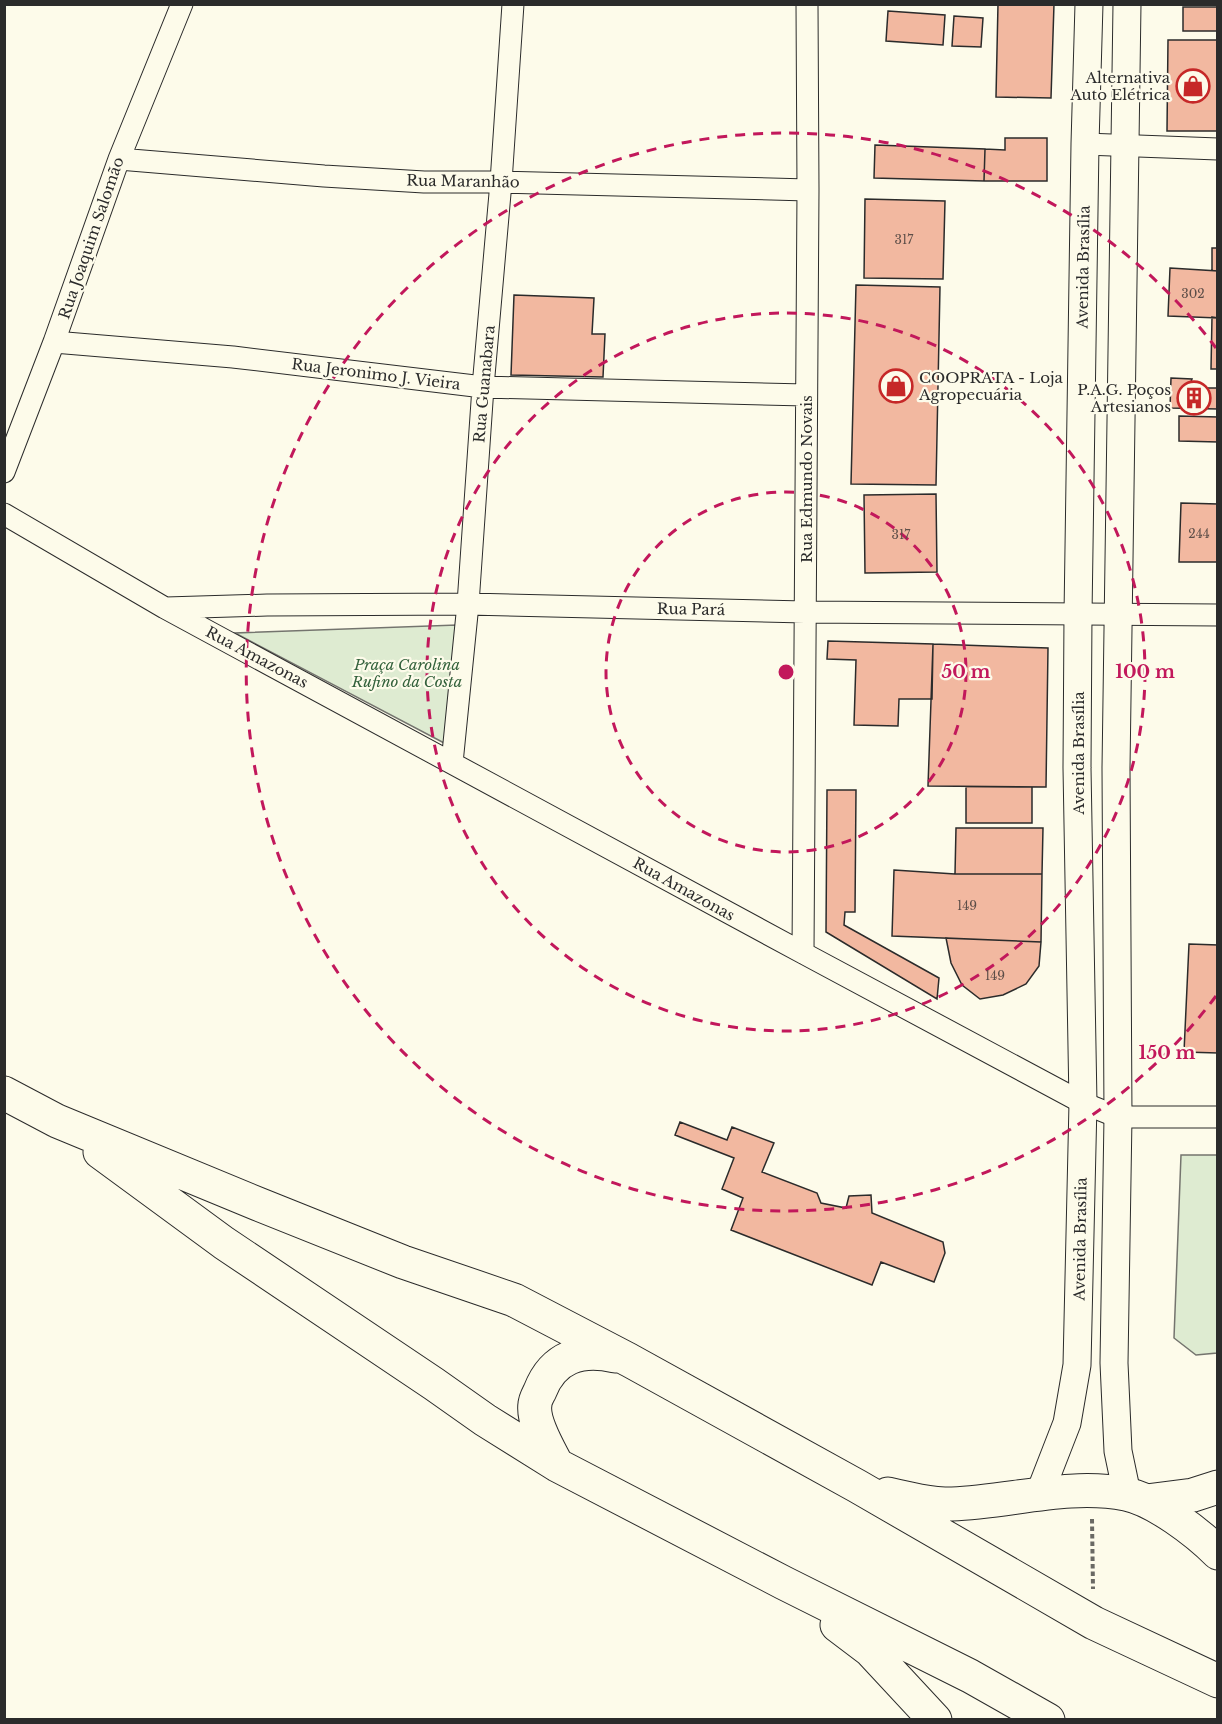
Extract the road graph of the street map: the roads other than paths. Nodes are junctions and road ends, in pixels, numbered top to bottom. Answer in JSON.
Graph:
{"nodes":[{"id":1,"x":513,"y":4,"type":"edge"},
{"id":2,"x":807,"y":4,"type":"edge"},
{"id":3,"x":1089,"y":4,"type":"edge"},
{"id":4,"x":1127,"y":4,"type":"edge"},
{"id":5,"x":182,"y":5,"type":"edge"},
{"id":6,"x":1085,"y":144,"type":"junction"},
{"id":7,"x":1125,"y":146,"type":"junction"},
{"id":8,"x":1218,"y":149,"type":"edge"},
{"id":9,"x":119,"y":159,"type":"junction"},
{"id":10,"x":501,"y":182,"type":"junction"},
{"id":11,"x":808,"y":190,"type":"junction"},
{"id":12,"x":54,"y":342,"type":"junction"},
{"id":13,"x":483,"y":387,"type":"junction"},
{"id":14,"x":806,"y":395,"type":"junction"},
{"id":15,"x":4,"y":472,"type":"edge"},
{"id":16,"x":4,"y":514,"type":"edge"},
{"id":17,"x":468,"y":604,"type":"junction"},
{"id":18,"x":165,"y":608,"type":"junction"},
{"id":19,"x":805,"y":612,"type":"junction"},
{"id":20,"x":1119,"y":614,"type":"junction"},
{"id":21,"x":1078,"y":615,"type":"junction"},
{"id":22,"x":1218,"y":615,"type":"edge"},
{"id":23,"x":452,"y":762,"type":"junction"},
{"id":24,"x":1077,"y":768,"type":"junction"},
{"id":25,"x":1116,"y":768,"type":"junction"},
{"id":26,"x":803,"y":953,"type":"junction"},
{"id":27,"x":4,"y":1093,"type":"edge"},
{"id":28,"x":1083,"y":1103,"type":"junction"},
{"id":29,"x":1118,"y":1117,"type":"junction"},
{"id":30,"x":1218,"y":1117,"type":"edge"},
{"id":31,"x":57,"y":1121,"type":"junction"},
{"id":32,"x":629,"y":1360,"type":"junction"},
{"id":33,"x":1114,"y":1363,"type":"junction"},
{"id":34,"x":1077,"y":1365,"type":"junction"},
{"id":35,"x":557,"y":1465,"type":"junction"},
{"id":36,"x":857,"y":1486,"type":"junction"},
{"id":37,"x":1218,"y":1487,"type":"edge"},
{"id":38,"x":1039,"y":1495,"type":"junction"},
{"id":39,"x":1136,"y":1498,"type":"junction"},
{"id":40,"x":1218,"y":1553,"type":"edge"},
{"id":41,"x":784,"y":1583,"type":"junction"},
{"id":42,"x":1218,"y":1681,"type":"edge"},
{"id":43,"x":935,"y":1719,"type":"edge"},
{"id":44,"x":1048,"y":1719,"type":"edge"}],
"edges":[{"from":1,"to":10,"type":"street","name":"Rua Guanabara"},
{"from":2,"to":11,"type":"street","name":"Rua Edmundo Novais"},
{"from":3,"to":6,"type":"street","name":"Avenida Brasília"},
{"from":4,"to":7,"type":"street"},
{"from":5,"to":9,"type":"street","name":"Rua Joaquim Salomão"},
{"from":6,"to":7,"type":"street"},
{"from":6,"to":21,"type":"street","name":"Avenida Brasília"},
{"from":7,"to":8,"type":"street"},
{"from":7,"to":20,"type":"street"},
{"from":9,"to":10,"type":"street","name":"Rua Maranhão"},
{"from":9,"to":12,"type":"street","name":"Rua Joaquim Salomão"},
{"from":10,"to":11,"type":"street","name":"Rua Maranhão"},
{"from":10,"to":13,"type":"street","name":"Rua Guanabara"},
{"from":11,"to":14,"type":"street","name":"Rua Edmundo Novais"},
{"from":12,"to":13,"type":"street","name":"Rua Jeronimo J. Vieira"},
{"from":12,"to":15,"type":"street","name":"Rua Joaquim Salomão"},
{"from":13,"to":14,"type":"street","name":"Rua Jeronimo J. Vieira"},
{"from":13,"to":17,"type":"street","name":"Rua Guanabara"},
{"from":14,"to":19,"type":"street","name":"Rua Edmundo Novais"},
{"from":16,"to":18,"type":"street","name":"Rua Amazonas"},
{"from":17,"to":18,"type":"street","name":"Rua Pará"},
{"from":17,"to":19,"type":"street","name":"Rua Pará"},
{"from":17,"to":23,"type":"street","name":"Rua Guanabara"},
{"from":18,"to":23,"type":"street","name":"Rua Amazonas"},
{"from":19,"to":21,"type":"street","name":"Rua Pará"},
{"from":19,"to":26,"type":"street","name":"Rua Edmundo Novais"},
{"from":20,"to":21,"type":"street","name":"Rua Pará"},
{"from":20,"to":22,"type":"street","name":"Rua Pará"},
{"from":20,"to":25,"type":"street"},
{"from":21,"to":24,"type":"street","name":"Avenida Brasília"},
{"from":23,"to":26,"type":"street","name":"Rua Amazonas"},
{"from":24,"to":25,"type":"street"},
{"from":24,"to":28,"type":"street","name":"Avenida Brasília"},
{"from":25,"to":29,"type":"street"},
{"from":26,"to":28,"type":"street","name":"Rua Amazonas"},
{"from":27,"to":31,"type":"highway"},
{"from":28,"to":29,"type":"street","name":"Rua Amazonas"},
{"from":28,"to":34,"type":"street","name":"Avenida Brasília"},
{"from":29,"to":30,"type":"street","name":"Rua Amazonas"},
{"from":29,"to":33,"type":"street"},
{"from":31,"to":32,"type":"highway"},
{"from":31,"to":35,"type":"highway"},
{"from":32,"to":35,"type":"highway"},
{"from":32,"to":36,"type":"highway"},
{"from":33,"to":34,"type":"street"},
{"from":33,"to":39,"type":"street"},
{"from":34,"to":38,"type":"street","name":"Avenida Brasília"},
{"from":35,"to":41,"type":"highway"},
{"from":36,"to":38,"type":"highway"},
{"from":36,"to":42,"type":"highway"},
{"from":37,"to":39,"type":"highway"},
{"from":38,"to":39,"type":"highway"},
{"from":39,"to":40,"type":"highway"},
{"from":41,"to":43,"type":"highway"},
{"from":41,"to":44,"type":"highway"}]}
